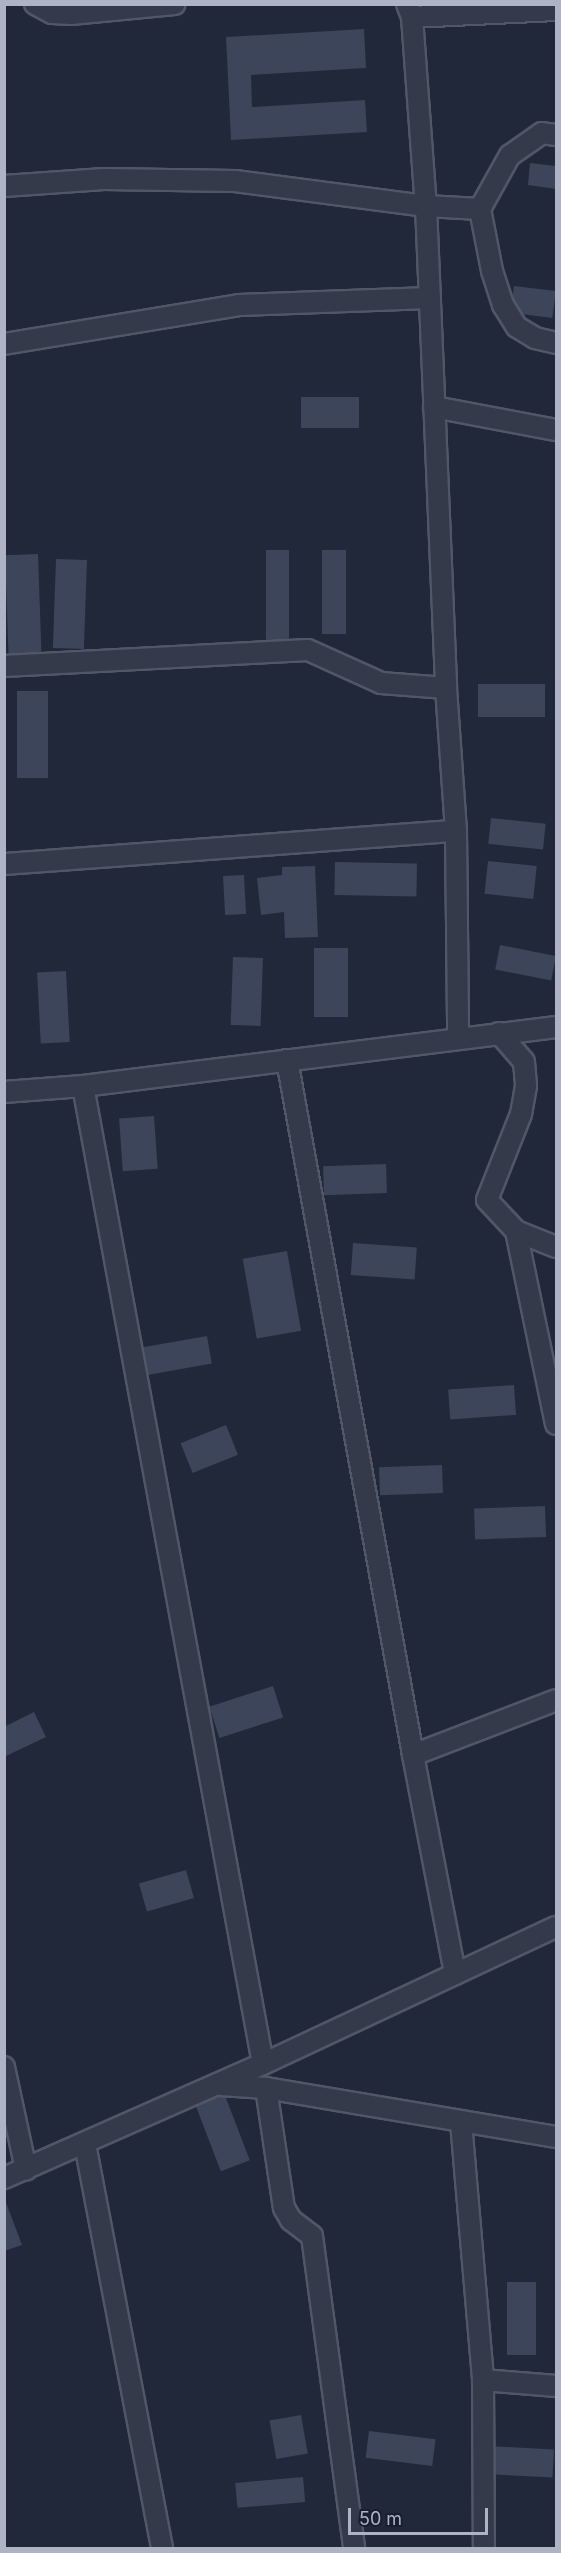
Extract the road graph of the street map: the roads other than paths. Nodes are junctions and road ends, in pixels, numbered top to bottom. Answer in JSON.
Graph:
{"nodes":[{"id":1,"x":35,"y":4,"type":"edge"},
{"id":2,"x":175,"y":4,"type":"edge"},
{"id":3,"x":556,"y":10,"type":"edge"},
{"id":4,"x":410,"y":11,"type":"edge"},
{"id":5,"x":556,"y":135,"type":"edge"},
{"id":6,"x":4,"y":186,"type":"edge"},
{"id":7,"x":426,"y":206,"type":"junction"},
{"id":8,"x":480,"y":209,"type":"junction"},
{"id":9,"x":430,"y":298,"type":"junction"},
{"id":10,"x":4,"y":344,"type":"edge"},
{"id":11,"x":556,"y":344,"type":"edge"},
{"id":12,"x":434,"y":407,"type":"junction"},
{"id":13,"x":556,"y":430,"type":"edge"},
{"id":14,"x":4,"y":666,"type":"edge"},
{"id":15,"x":446,"y":688,"type":"junction"},
{"id":16,"x":456,"y":831,"type":"junction"},
{"id":17,"x":4,"y":864,"type":"edge"},
{"id":18,"x":556,"y":1027,"type":"edge"},
{"id":19,"x":499,"y":1033,"type":"junction"},
{"id":20,"x":458,"y":1037,"type":"junction"},
{"id":21,"x":287,"y":1060,"type":"junction"},
{"id":22,"x":83,"y":1086,"type":"junction"},
{"id":23,"x":4,"y":1092,"type":"edge"},
{"id":24,"x":516,"y":1231,"type":"junction"},
{"id":25,"x":556,"y":1247,"type":"edge"},
{"id":26,"x":556,"y":1424,"type":"edge"},
{"id":27,"x":556,"y":1700,"type":"edge"},
{"id":28,"x":413,"y":1755,"type":"junction"},
{"id":29,"x":556,"y":1927,"type":"edge"},
{"id":30,"x":455,"y":1974,"type":"junction"},
{"id":31,"x":263,"y":2064,"type":"junction"},
{"id":32,"x":4,"y":2067,"type":"edge"},
{"id":33,"x":217,"y":2085,"type":"junction"},
{"id":34,"x":266,"y":2088,"type":"junction"},
{"id":35,"x":461,"y":2122,"type":"junction"},
{"id":36,"x":556,"y":2137,"type":"edge"},
{"id":37,"x":85,"y":2144,"type":"junction"},
{"id":38,"x":26,"y":2170,"type":"junction"},
{"id":39,"x":4,"y":2178,"type":"edge"},
{"id":40,"x":483,"y":2380,"type":"junction"},
{"id":41,"x":556,"y":2386,"type":"edge"},
{"id":42,"x":162,"y":2548,"type":"edge"},
{"id":43,"x":354,"y":2548,"type":"edge"},
{"id":44,"x":484,"y":2548,"type":"edge"}],
"edges":[{"from":1,"to":2,"type":"street"},
{"from":3,"to":4,"type":"street"},
{"from":4,"to":7,"type":"street"},
{"from":5,"to":8,"type":"street"},
{"from":6,"to":7,"type":"street"},
{"from":7,"to":8,"type":"street"},
{"from":7,"to":9,"type":"street"},
{"from":8,"to":11,"type":"street"},
{"from":9,"to":10,"type":"street"},
{"from":9,"to":12,"type":"street"},
{"from":12,"to":13,"type":"street"},
{"from":12,"to":15,"type":"street"},
{"from":14,"to":15,"type":"street"},
{"from":15,"to":16,"type":"street"},
{"from":16,"to":17,"type":"street"},
{"from":16,"to":20,"type":"street"},
{"from":18,"to":19,"type":"street"},
{"from":19,"to":20,"type":"street"},
{"from":19,"to":24,"type":"street"},
{"from":20,"to":21,"type":"street"},
{"from":21,"to":22,"type":"street"},
{"from":21,"to":28,"type":"street"},
{"from":22,"to":23,"type":"street"},
{"from":22,"to":31,"type":"street"},
{"from":24,"to":25,"type":"street"},
{"from":24,"to":26,"type":"street"},
{"from":27,"to":28,"type":"street"},
{"from":28,"to":30,"type":"street"},
{"from":29,"to":30,"type":"street"},
{"from":30,"to":31,"type":"street"},
{"from":31,"to":33,"type":"street"},
{"from":32,"to":38,"type":"street"},
{"from":33,"to":34,"type":"street"},
{"from":33,"to":37,"type":"street"},
{"from":34,"to":35,"type":"street"},
{"from":34,"to":43,"type":"street"},
{"from":35,"to":36,"type":"street"},
{"from":35,"to":40,"type":"street"},
{"from":37,"to":38,"type":"street"},
{"from":37,"to":42,"type":"street"},
{"from":38,"to":39,"type":"street"},
{"from":40,"to":41,"type":"street"},
{"from":40,"to":44,"type":"street"}]}
